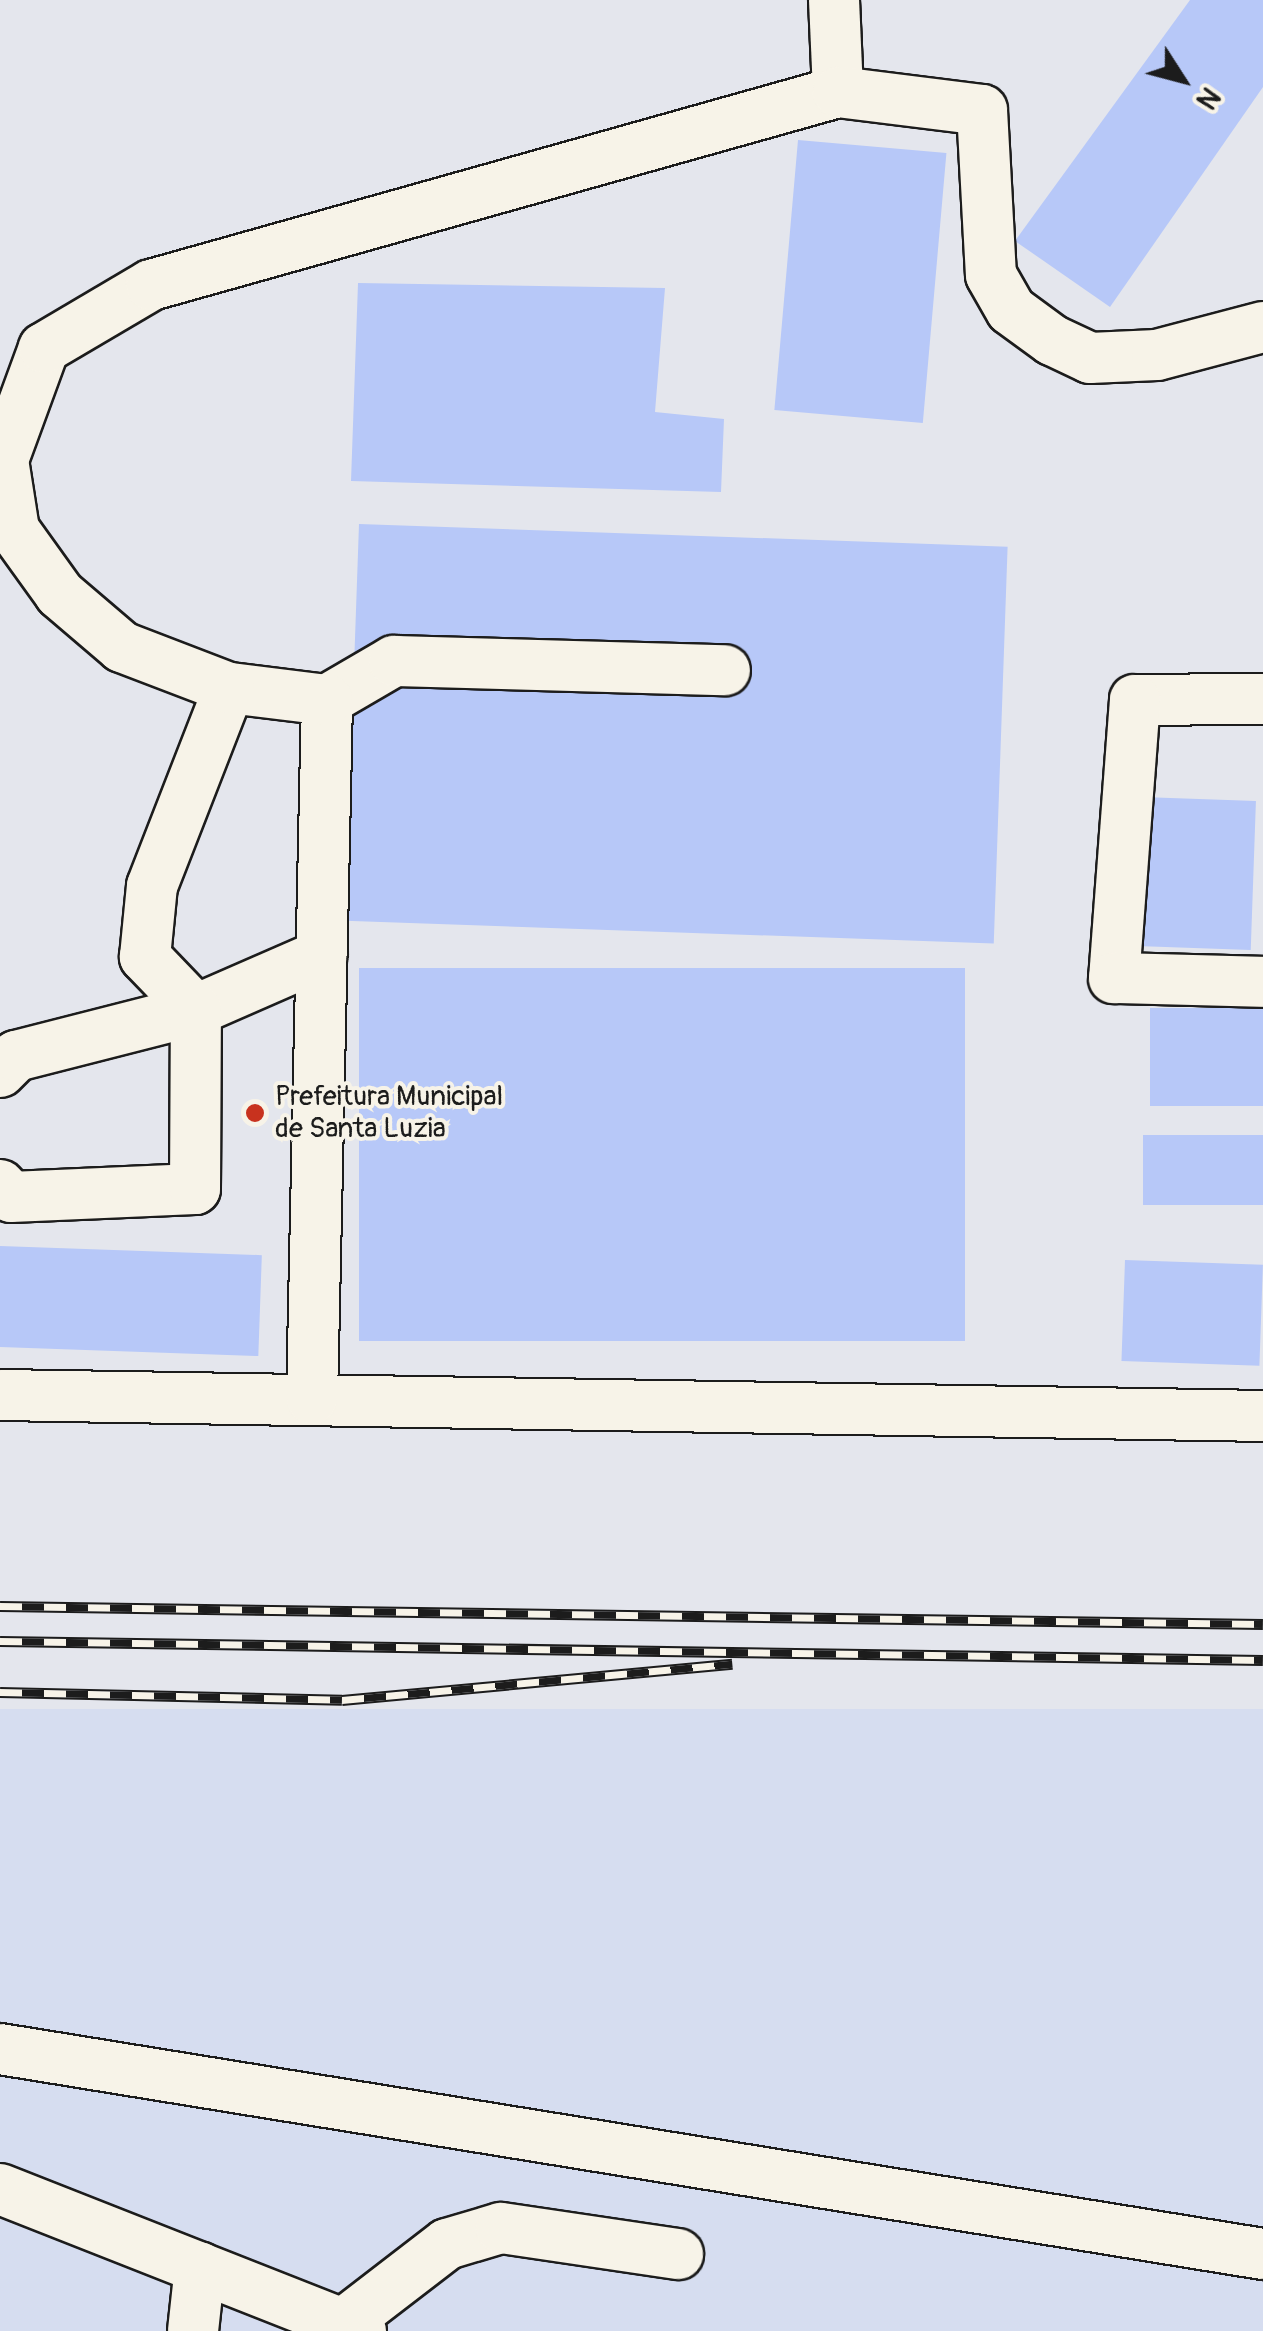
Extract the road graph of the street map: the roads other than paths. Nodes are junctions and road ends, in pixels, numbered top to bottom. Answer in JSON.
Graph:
{"nodes":[{"id":1,"x":834,"y":0,"type":"edge"},
{"id":2,"x":838,"y":92,"type":"junction"},
{"id":3,"x":1261,"y":323,"type":"edge"},
{"id":4,"x":726,"y":670,"type":"dead end"},
{"id":5,"x":229,"y":688,"type":"junction"},
{"id":6,"x":1263,"y":699,"type":"edge"},
{"id":7,"x":328,"y":700,"type":"junction"},
{"id":8,"x":322,"y":955,"type":"junction"},
{"id":9,"x":1263,"y":982,"type":"edge"},
{"id":10,"x":196,"y":1010,"type":"junction"},
{"id":11,"x":0,"y":1072,"type":"edge"},
{"id":12,"x":0,"y":1184,"type":"edge"},
{"id":13,"x":0,"y":1395,"type":"edge"},
{"id":14,"x":312,"y":1399,"type":"junction"},
{"id":15,"x":1263,"y":1416,"type":"edge"},
{"id":16,"x":0,"y":2049,"type":"edge"},
{"id":17,"x":0,"y":2189,"type":"edge"},
{"id":18,"x":678,"y":2254,"type":"dead end"},
{"id":19,"x":1263,"y":2254,"type":"edge"},
{"id":20,"x":200,"y":2267,"type":"junction"},
{"id":21,"x":352,"y":2327,"type":"edge"},
{"id":22,"x":194,"y":2331,"type":"edge"}],
"edges":[{"from":1,"to":2,"type":"street"},
{"from":2,"to":3,"type":"street"},
{"from":2,"to":5,"type":"street"},
{"from":4,"to":7,"type":"street"},
{"from":5,"to":7,"type":"street"},
{"from":5,"to":10,"type":"street"},
{"from":6,"to":9,"type":"street"},
{"from":7,"to":8,"type":"street"},
{"from":8,"to":10,"type":"street"},
{"from":8,"to":14,"type":"street"},
{"from":10,"to":11,"type":"street"},
{"from":10,"to":12,"type":"street"},
{"from":13,"to":14,"type":"street"},
{"from":14,"to":15,"type":"street"},
{"from":16,"to":19,"type":"street"},
{"from":17,"to":20,"type":"street"},
{"from":18,"to":21,"type":"street"},
{"from":20,"to":21,"type":"street"},
{"from":20,"to":22,"type":"street"}]}
